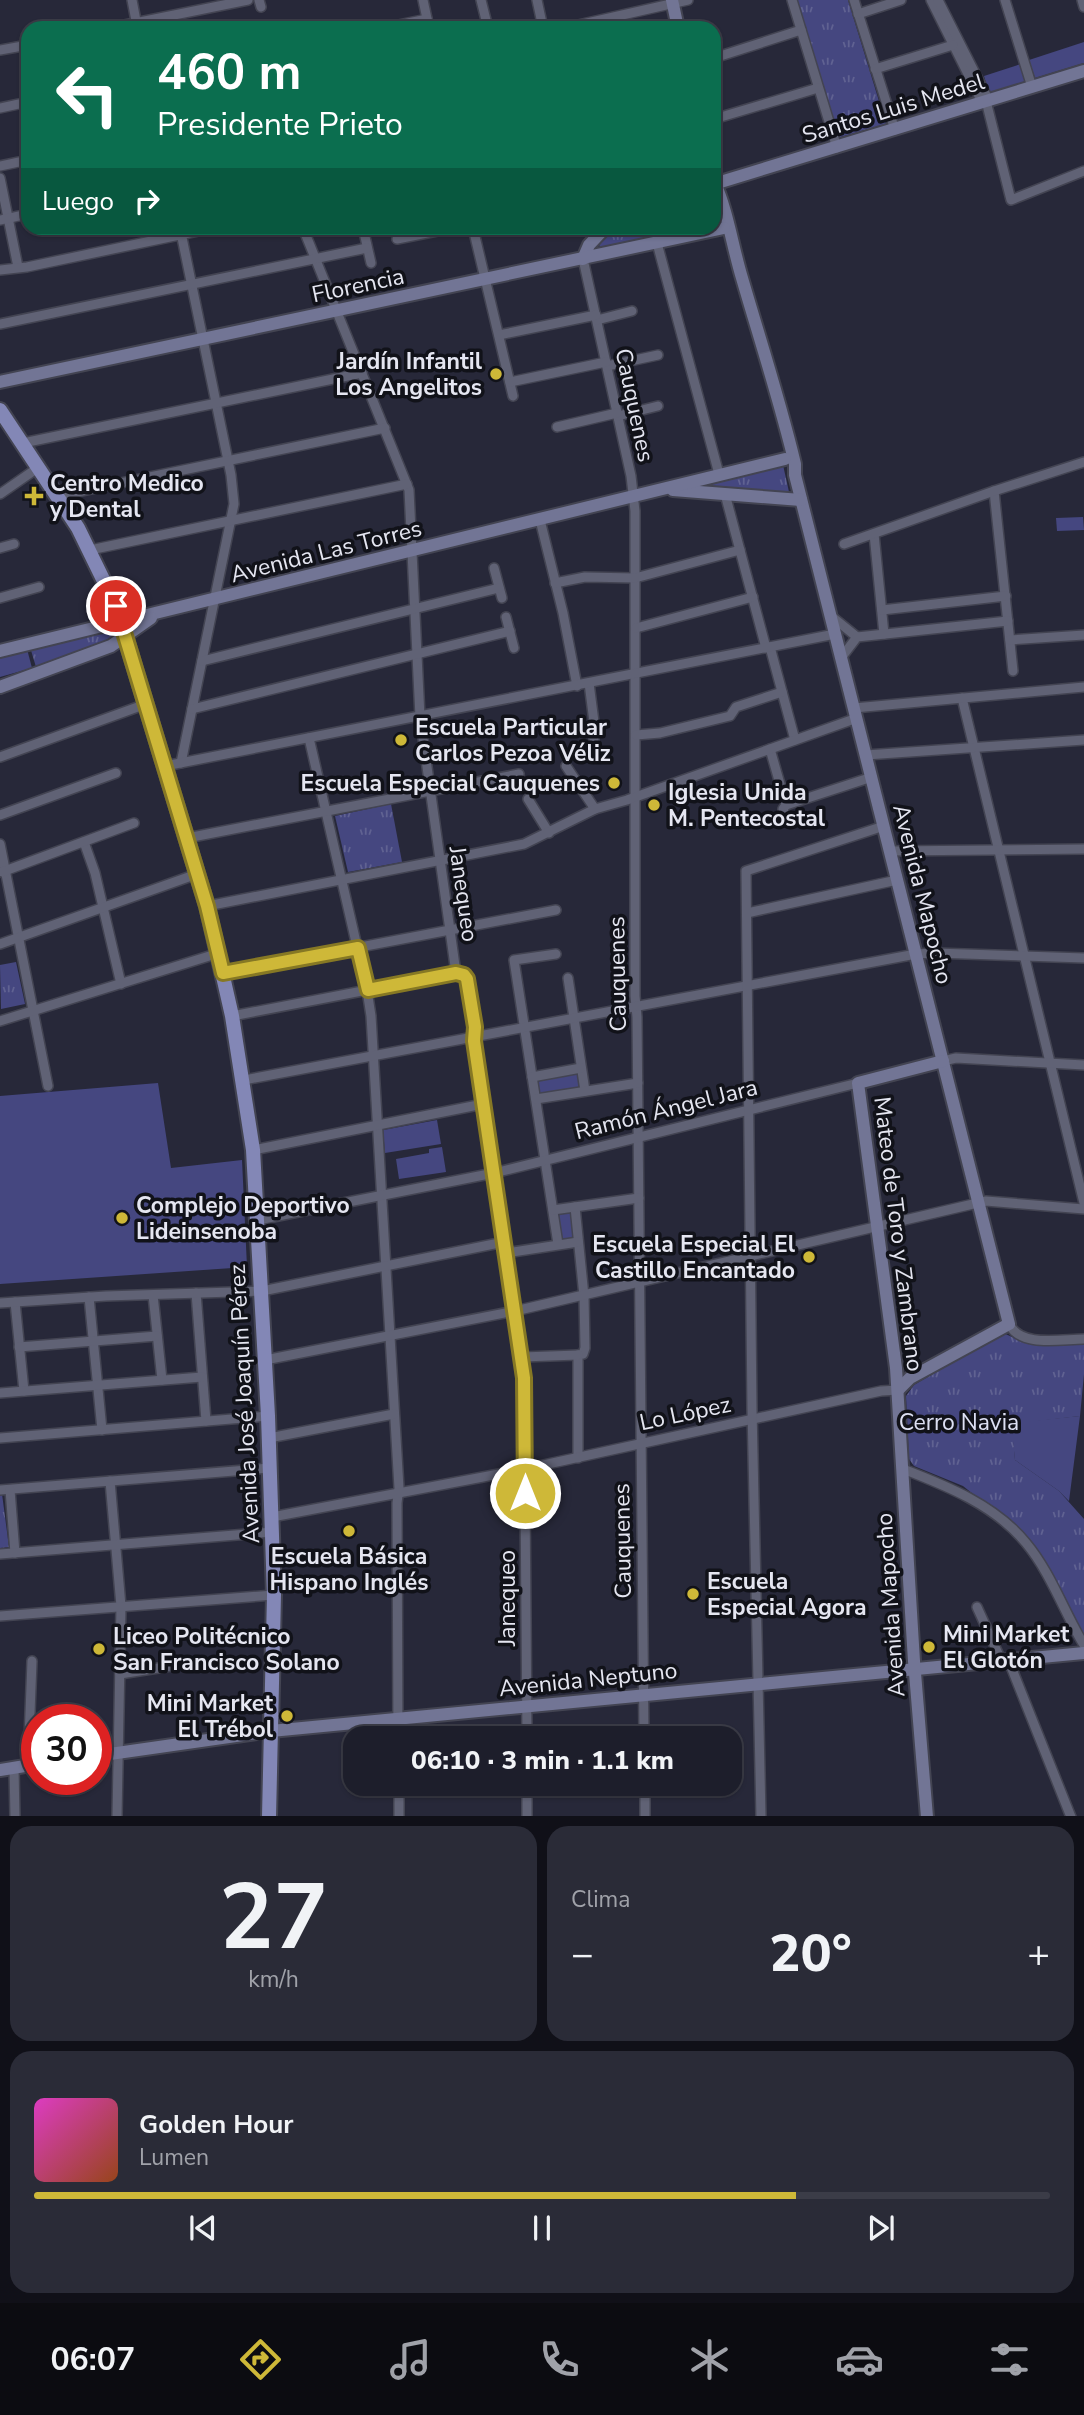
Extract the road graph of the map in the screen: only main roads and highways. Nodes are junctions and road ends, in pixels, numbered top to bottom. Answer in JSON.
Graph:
{"nodes":[{"id":1,"x":672,"y":2,"type":"edge"},
{"id":2,"x":676,"y":21,"type":"edge"},
{"id":3,"x":1084,"y":71,"type":"edge"},
{"id":4,"x":721,"y":181,"type":"edge"},
{"id":5,"x":721,"y":192,"type":"edge"},
{"id":6,"x":726,"y":224,"type":"junction"},
{"id":7,"x":721,"y":225,"type":"edge"},
{"id":8,"x":597,"y":235,"type":"edge"},
{"id":9,"x":686,"y":235,"type":"edge"},
{"id":10,"x":583,"y":259,"type":"junction"},
{"id":11,"x":768,"y":370,"type":"junction"},
{"id":12,"x":0,"y":382,"type":"edge"},
{"id":13,"x":0,"y":410,"type":"edge"},
{"id":14,"x":6,"y":431,"type":"edge"},
{"id":15,"x":785,"y":459,"type":"junction"},
{"id":16,"x":795,"y":475,"type":"junction"},
{"id":17,"x":662,"y":489,"type":"junction"},
{"id":18,"x":801,"y":500,"type":"junction"},
{"id":19,"x":124,"y":629,"type":"junction"},
{"id":20,"x":0,"y":651,"type":"edge"},
{"id":21,"x":0,"y":687,"type":"edge"},
{"id":22,"x":943,"y":1061,"type":"junction"},
{"id":23,"x":858,"y":1083,"type":"joint"},
{"id":24,"x":896,"y":1368,"type":"junction"},
{"id":25,"x":910,"y":1378,"type":"junction"},
{"id":26,"x":898,"y":1390,"type":"junction"},
{"id":27,"x":1084,"y":1653,"type":"edge"},
{"id":28,"x":915,"y":1668,"type":"junction"},
{"id":29,"x":271,"y":1731,"type":"junction"},
{"id":30,"x":112,"y":1754,"type":"edge"},
{"id":31,"x":21,"y":1767,"type":"edge"},
{"id":32,"x":0,"y":1770,"type":"edge"},
{"id":33,"x":270,"y":1816,"type":"edge"},
{"id":34,"x":927,"y":1816,"type":"edge"}],
"edges":[{"from":1,"to":2,"type":"main road"},
{"from":3,"to":4,"type":"main road","name":"Santos Luis Medel"},
{"from":5,"to":6,"type":"main road","name":"Avenida Mapocho"},
{"from":6,"to":7,"type":"main road","name":"Florencia"},
{"from":6,"to":11,"type":"main road","name":"Avenida Mapocho"},
{"from":8,"to":10,"type":"main road"},
{"from":9,"to":10,"type":"main road","name":"Florencia"},
{"from":10,"to":12,"type":"main road","name":"Florencia"},
{"from":11,"to":15,"type":"main road","name":"Avenida Mapocho"},
{"from":11,"to":16,"type":"main road","name":"Avenida Mapocho"},
{"from":13,"to":14,"type":"main road","name":"Avenida José Joaquín Pérez"},
{"from":14,"to":19,"type":"main road","name":"Avenida José Joaquín Pérez"},
{"from":15,"to":16,"type":"main road","name":"Avenida Mapocho"},
{"from":15,"to":17,"type":"main road","name":"Avenida Las Torres"},
{"from":16,"to":18,"type":"main road","name":"Avenida Mapocho"},
{"from":17,"to":18,"type":"main road","name":"Avenida Las Torres"},
{"from":17,"to":19,"type":"main road","name":"Avenida Las Torres"},
{"from":18,"to":22,"type":"main road","name":"Avenida Mapocho"},
{"from":19,"to":20,"type":"main road","name":"Avenida Las Torres"},
{"from":19,"to":21,"type":"main road"},
{"from":19,"to":29,"type":"main road","name":"Avenida José Joaquín Pérez"},
{"from":22,"to":23,"type":"main road","name":"Ramón Ángel Jara"},
{"from":22,"to":25,"type":"main road","name":"Avenida Mapocho"},
{"from":23,"to":24,"type":"main road","name":"Mateo de Toro y Zambrano"},
{"from":24,"to":25,"type":"main road"},
{"from":24,"to":26,"type":"main road","name":"Mateo de Toro y Zambrano"},
{"from":25,"to":26,"type":"main road"},
{"from":26,"to":28,"type":"main road","name":"Avenida Mapocho"},
{"from":27,"to":28,"type":"main road","name":"Avenida Neptuno"},
{"from":28,"to":29,"type":"main road","name":"Avenida Neptuno"},
{"from":28,"to":34,"type":"main road","name":"Avenida Mapocho"},
{"from":29,"to":30,"type":"main road","name":"Avenida Neptuno"},
{"from":29,"to":33,"type":"main road","name":"Avenida José Joaquín Pérez"},
{"from":31,"to":32,"type":"main road"}]}
